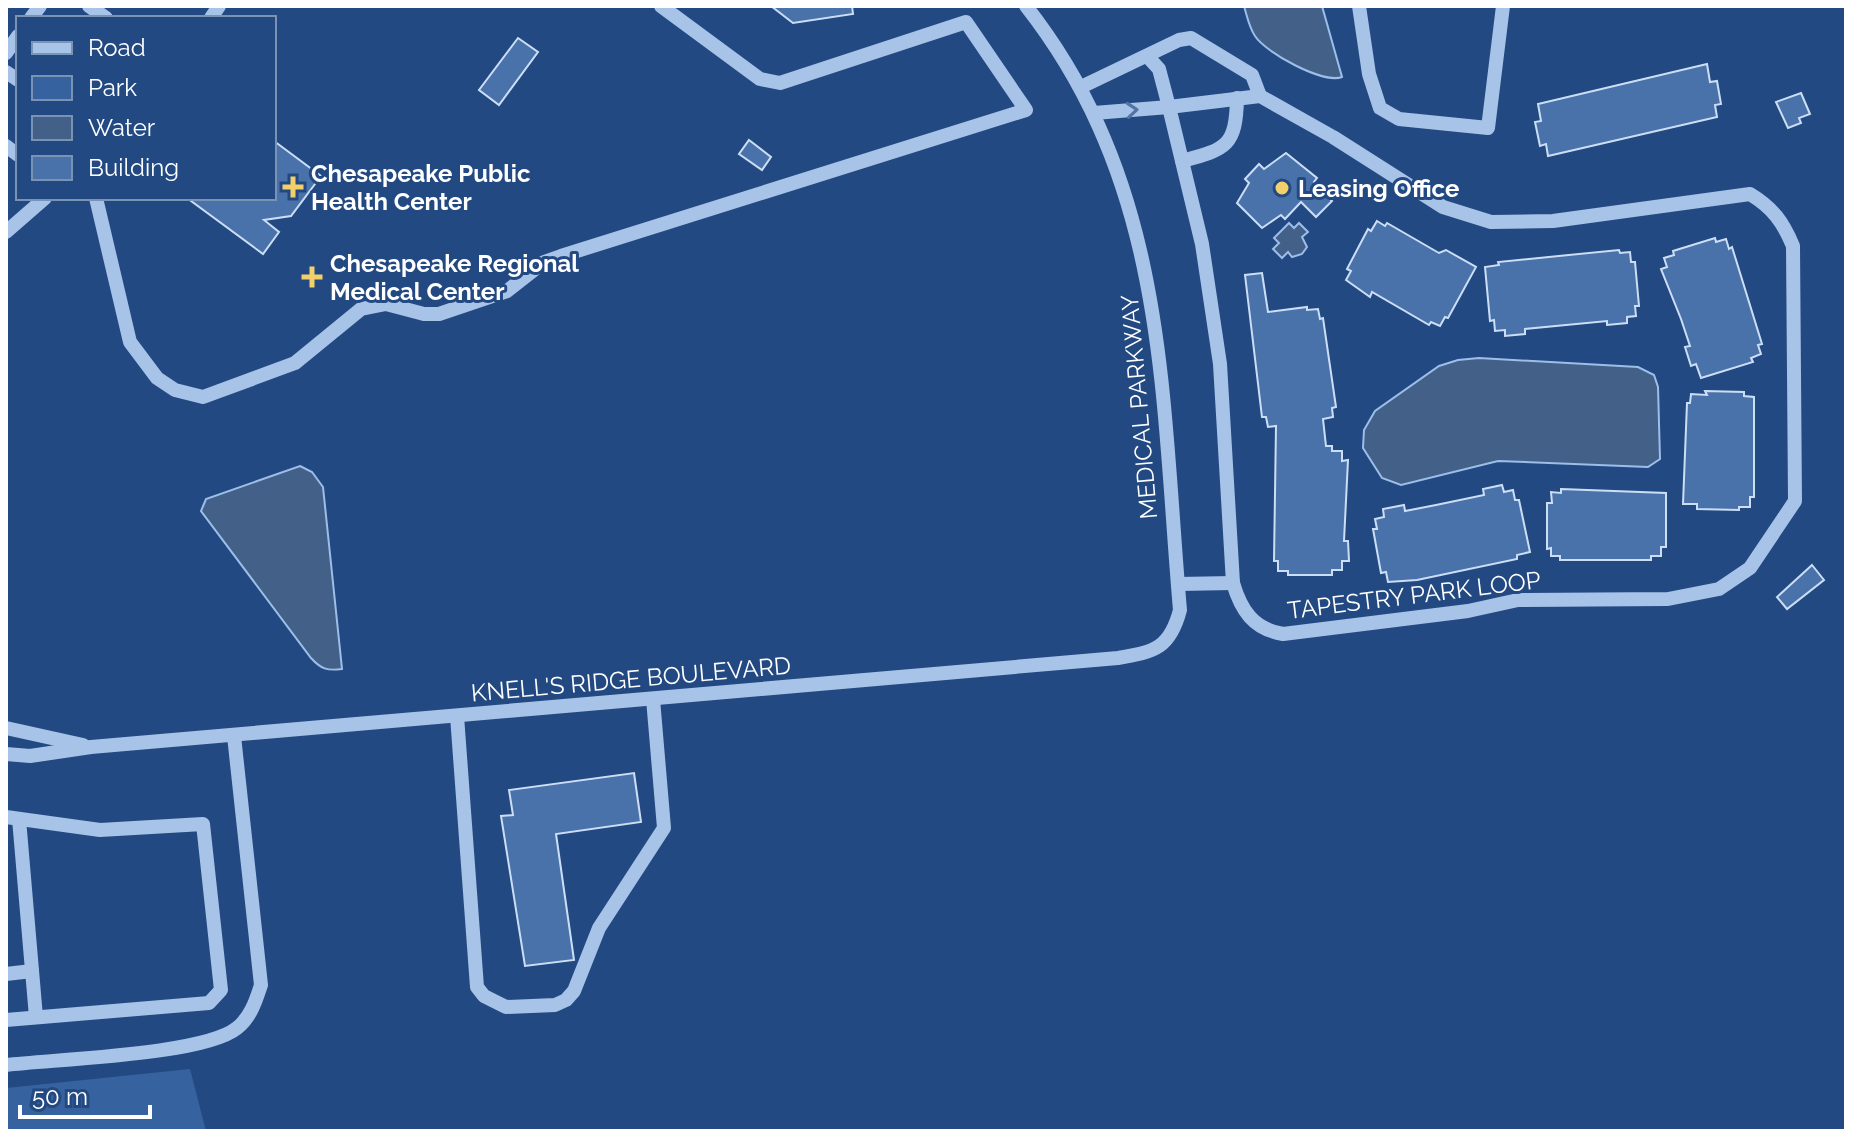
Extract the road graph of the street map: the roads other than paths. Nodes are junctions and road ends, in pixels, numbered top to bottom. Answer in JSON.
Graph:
{"nodes":[{"id":1,"x":661,"y":6,"type":"edge"},
{"id":2,"x":1026,"y":6,"type":"edge"},
{"id":3,"x":1359,"y":6,"type":"edge"},
{"id":4,"x":1503,"y":6,"type":"edge"},
{"id":5,"x":1148,"y":57,"type":"junction"},
{"id":6,"x":1081,"y":87,"type":"junction"},
{"id":7,"x":1260,"y":96,"type":"junction"},
{"id":8,"x":1237,"y":98,"type":"junction"},
{"id":9,"x":1169,"y":107,"type":"junction"},
{"id":10,"x":1094,"y":113,"type":"junction"},
{"id":11,"x":1182,"y":161,"type":"junction"},
{"id":12,"x":43,"y":200,"type":"edge"},
{"id":13,"x":96,"y":200,"type":"edge"},
{"id":14,"x":6,"y":232,"type":"edge"},
{"id":15,"x":1233,"y":583,"type":"junction"},
{"id":16,"x":1178,"y":584,"type":"junction"},
{"id":17,"x":1170,"y":638,"type":"joint"},
{"id":18,"x":653,"y":699,"type":"junction"},
{"id":19,"x":457,"y":716,"type":"junction"},
{"id":20,"x":6,"y":728,"type":"edge"},
{"id":21,"x":234,"y":736,"type":"junction"},
{"id":22,"x":91,"y":747,"type":"junction"},
{"id":23,"x":6,"y":754,"type":"edge"},
{"id":24,"x":13,"y":818,"type":"edge"},
{"id":25,"x":32,"y":971,"type":"junction"},
{"id":26,"x":6,"y":974,"type":"edge"},
{"id":27,"x":36,"y":1017,"type":"junction"},
{"id":28,"x":6,"y":1020,"type":"edge"},
{"id":29,"x":6,"y":1065,"type":"edge"}],
"edges":[{"from":1,"to":13,"type":"street"},
{"from":2,"to":6,"type":"street","name":"MEDICAL PARKWAY"},
{"from":3,"to":4,"type":"street"},
{"from":5,"to":6,"type":"street"},
{"from":5,"to":7,"type":"street"},
{"from":5,"to":9,"type":"street","name":"TAPESTRY PARK LOOP"},
{"from":6,"to":10,"type":"street","name":"MEDICAL PARKWAY"},
{"from":7,"to":8,"type":"street"},
{"from":7,"to":15,"type":"street","name":"TAPESTRY PARK LOOP"},
{"from":8,"to":9,"type":"street"},
{"from":8,"to":11,"type":"street"},
{"from":10,"to":9,"type":"street","one_way":true},
{"from":9,"to":11,"type":"street","name":"TAPESTRY PARK LOOP"},
{"from":10,"to":16,"type":"street","name":"MEDICAL PARKWAY"},
{"from":11,"to":15,"type":"street","name":"TAPESTRY PARK LOOP"},
{"from":12,"to":14,"type":"street"},
{"from":15,"to":16,"type":"street"},
{"from":16,"to":17,"type":"street","name":"MEDICAL PARKWAY"},
{"from":17,"to":18,"type":"street","name":"KNELL'S RIDGE BOULEVARD"},
{"from":18,"to":19,"type":"street","name":"KNELL'S RIDGE BOULEVARD"},
{"from":18,"to":19,"type":"street"},
{"from":19,"to":21,"type":"street","name":"KNELL'S RIDGE BOULEVARD"},
{"from":20,"to":22,"type":"street","name":"KNELL'S RIDGE BOULEVARD"},
{"from":21,"to":22,"type":"street","name":"KNELL'S RIDGE BOULEVARD"},
{"from":21,"to":29,"type":"street"},
{"from":22,"to":23,"type":"street","name":"KNELL'S RIDGE BOULEVARD"},
{"from":24,"to":25,"type":"street"},
{"from":24,"to":27,"type":"street"},
{"from":25,"to":26,"type":"street"},
{"from":25,"to":27,"type":"street"},
{"from":27,"to":28,"type":"street"}]}
